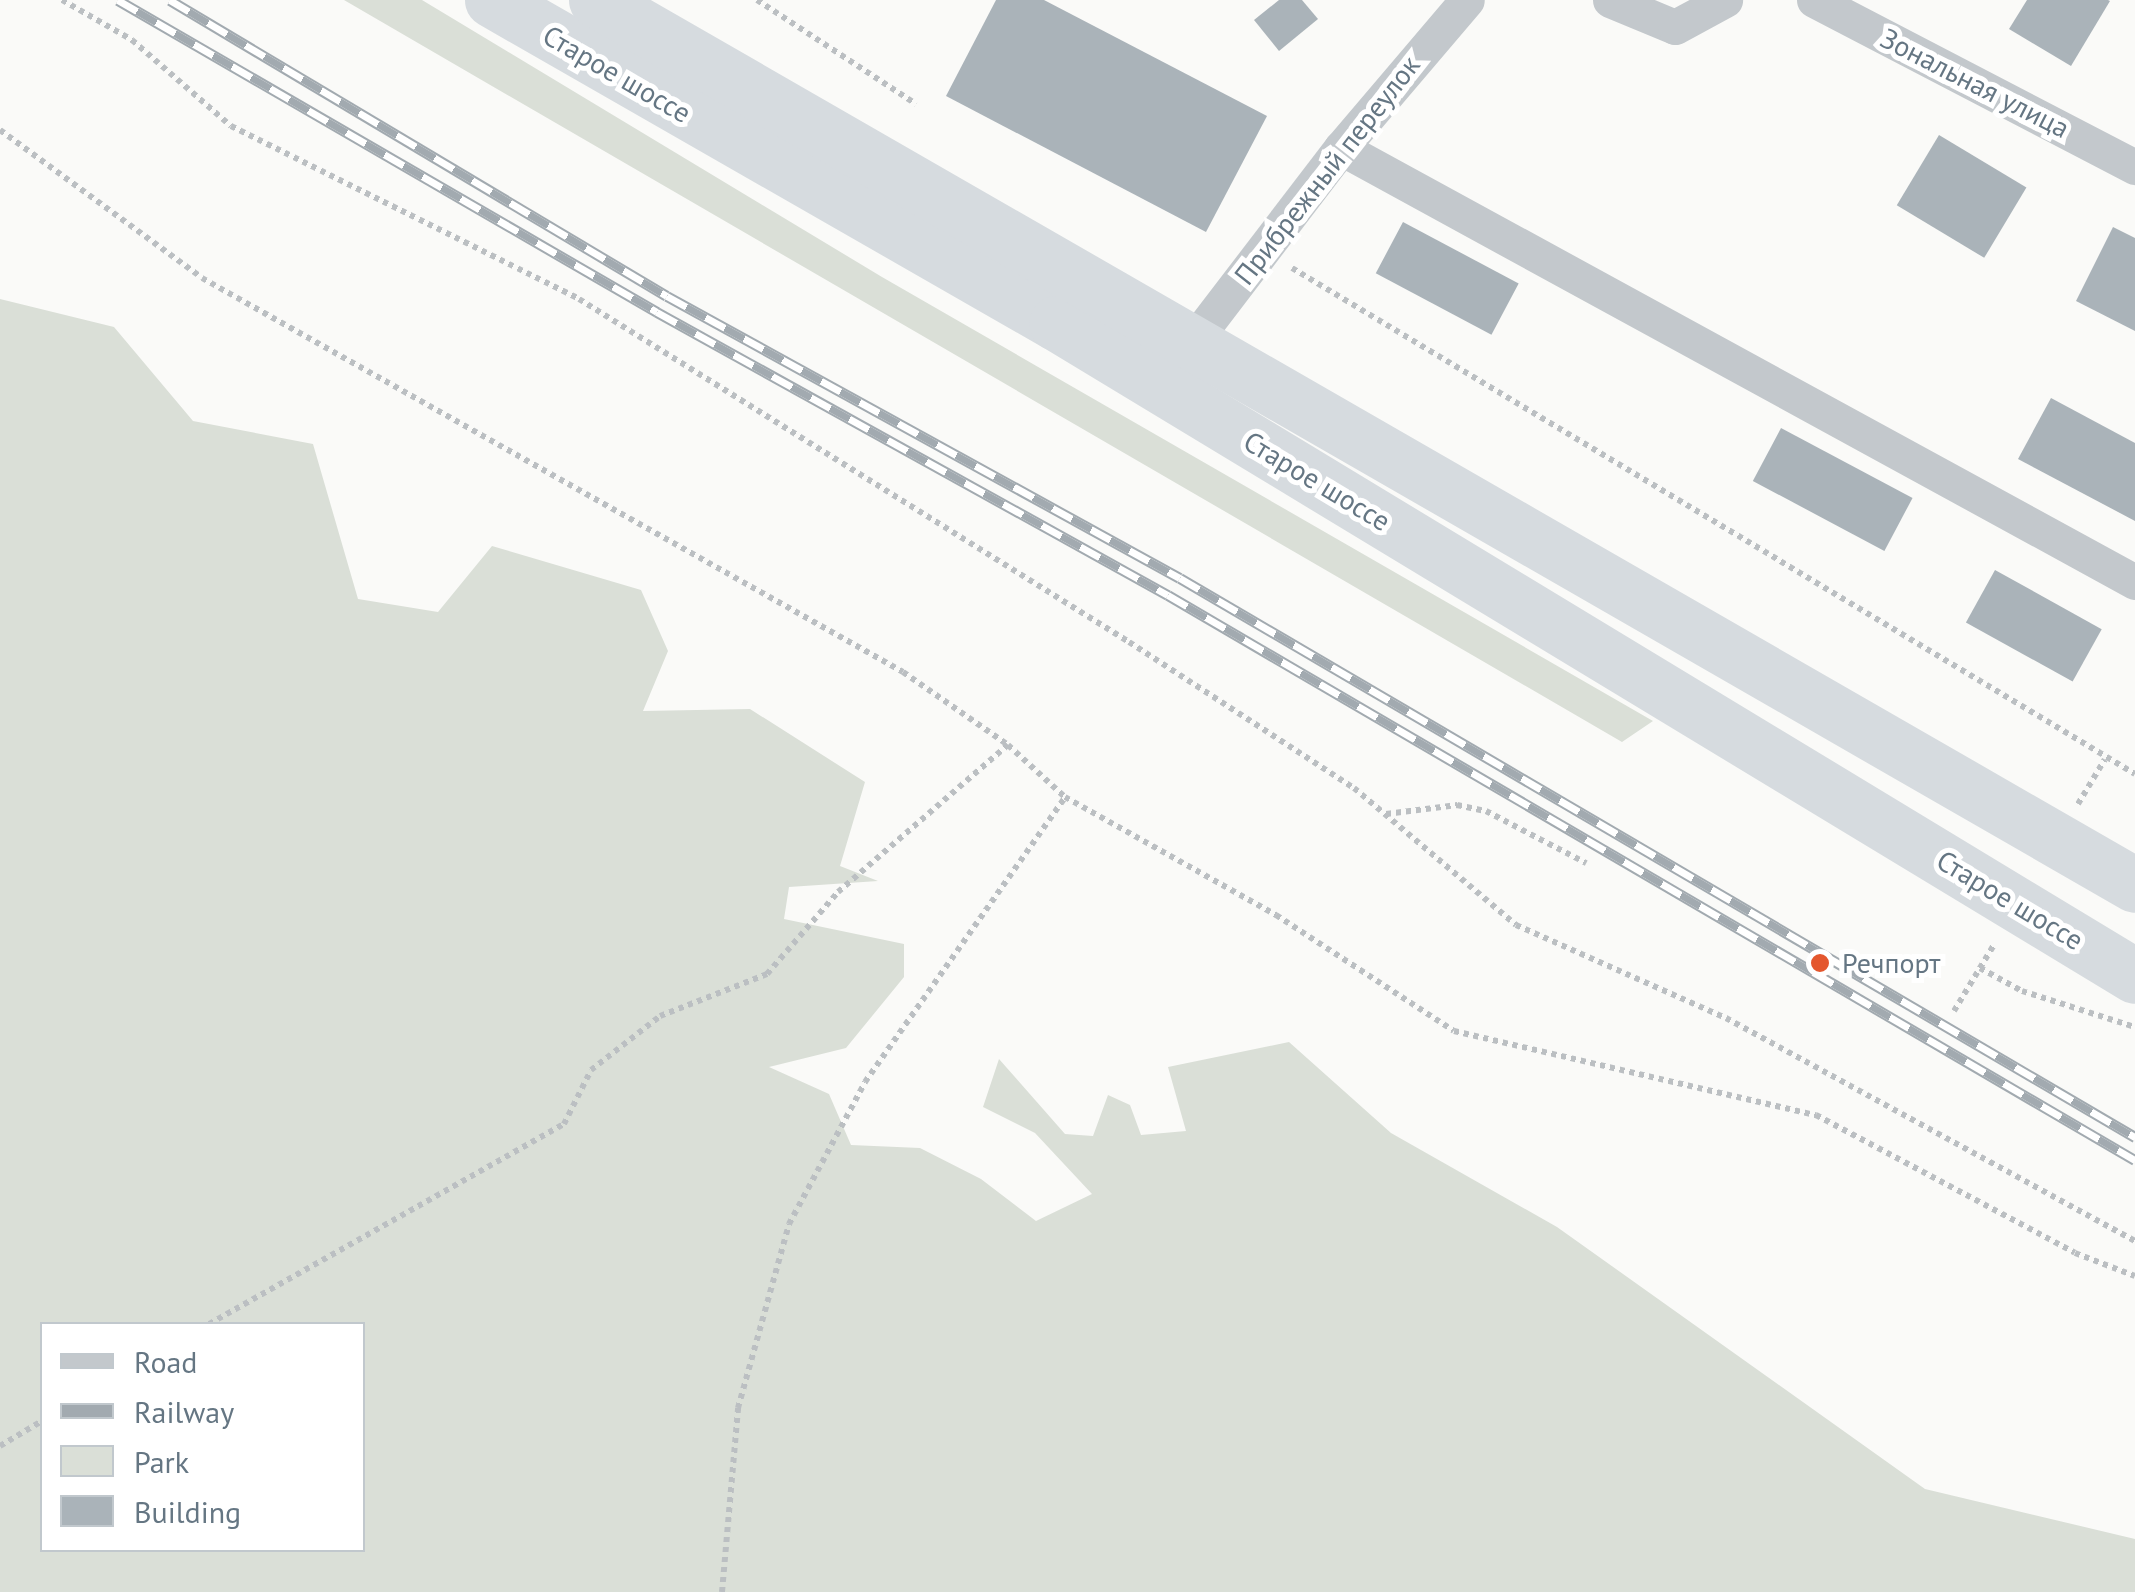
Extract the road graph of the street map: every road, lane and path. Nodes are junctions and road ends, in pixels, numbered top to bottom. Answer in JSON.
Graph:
{"nodes":[{"id":1,"x":62,"y":0,"type":"edge"},
{"id":2,"x":492,"y":0,"type":"edge"},
{"id":3,"x":596,"y":0,"type":"edge"},
{"id":4,"x":758,"y":0,"type":"edge"},
{"id":5,"x":1610,"y":0,"type":"edge"},
{"id":6,"x":1726,"y":0,"type":"edge"},
{"id":7,"x":1814,"y":0,"type":"edge"},
{"id":8,"x":1458,"y":3,"type":"edge"},
{"id":9,"x":916,"y":104,"type":"dead end"},
{"id":10,"x":0,"y":130,"type":"edge"},
{"id":11,"x":1341,"y":148,"type":"junction"},
{"id":12,"x":2135,"y":166,"type":"edge"},
{"id":13,"x":1263,"y":250,"type":"junction"},
{"id":14,"x":1190,"y":344,"type":"junction"},
{"id":15,"x":2135,"y":582,"type":"edge"},
{"id":16,"x":1008,"y":745,"type":"junction"},
{"id":17,"x":2105,"y":758,"type":"junction"},
{"id":18,"x":2135,"y":774,"type":"edge"},
{"id":19,"x":1064,"y":797,"type":"junction"},
{"id":20,"x":2081,"y":798,"type":"dead end"},
{"id":21,"x":1386,"y":814,"type":"junction"},
{"id":22,"x":1586,"y":862,"type":"dead end"},
{"id":23,"x":2135,"y":886,"type":"edge"},
{"id":24,"x":1999,"y":936,"type":"dead end"},
{"id":25,"x":1980,"y":968,"type":"junction"},
{"id":26,"x":2135,"y":976,"type":"edge"},
{"id":27,"x":1954,"y":1011,"type":"dead end"},
{"id":28,"x":2135,"y":1027,"type":"edge"},
{"id":29,"x":2135,"y":1241,"type":"edge"},
{"id":30,"x":2135,"y":1276,"type":"edge"},
{"id":31,"x":213,"y":1322,"type":"edge"},
{"id":32,"x":40,"y":1422,"type":"edge"},
{"id":33,"x":0,"y":1446,"type":"edge"},
{"id":34,"x":722,"y":1592,"type":"edge"}],
"edges":[{"from":1,"to":21,"type":"path"},
{"from":2,"to":26,"type":"highway","name":"Старое шоссе"},
{"from":3,"to":14,"type":"highway","name":"Старое шоссе"},
{"from":4,"to":9,"type":"path"},
{"from":5,"to":6,"type":"street"},
{"from":7,"to":12,"type":"street","name":"Зональная улица"},
{"from":8,"to":11,"type":"street","name":"Прибрежный переулок"},
{"from":10,"to":16,"type":"path"},
{"from":11,"to":13,"type":"street","name":"Прибрежный переулок"},
{"from":11,"to":15,"type":"street"},
{"from":13,"to":14,"type":"street","name":"Прибрежный переулок"},
{"from":13,"to":17,"type":"path"},
{"from":14,"to":23,"type":"highway","name":"Старое шоссе"},
{"from":16,"to":19,"type":"path"},
{"from":16,"to":31,"type":"path"},
{"from":17,"to":18,"type":"path"},
{"from":17,"to":20,"type":"path"},
{"from":19,"to":30,"type":"path"},
{"from":19,"to":34,"type":"path"},
{"from":21,"to":22,"type":"path"},
{"from":21,"to":29,"type":"path"},
{"from":24,"to":25,"type":"path"},
{"from":25,"to":27,"type":"path"},
{"from":25,"to":28,"type":"path"},
{"from":32,"to":33,"type":"path"}]}
